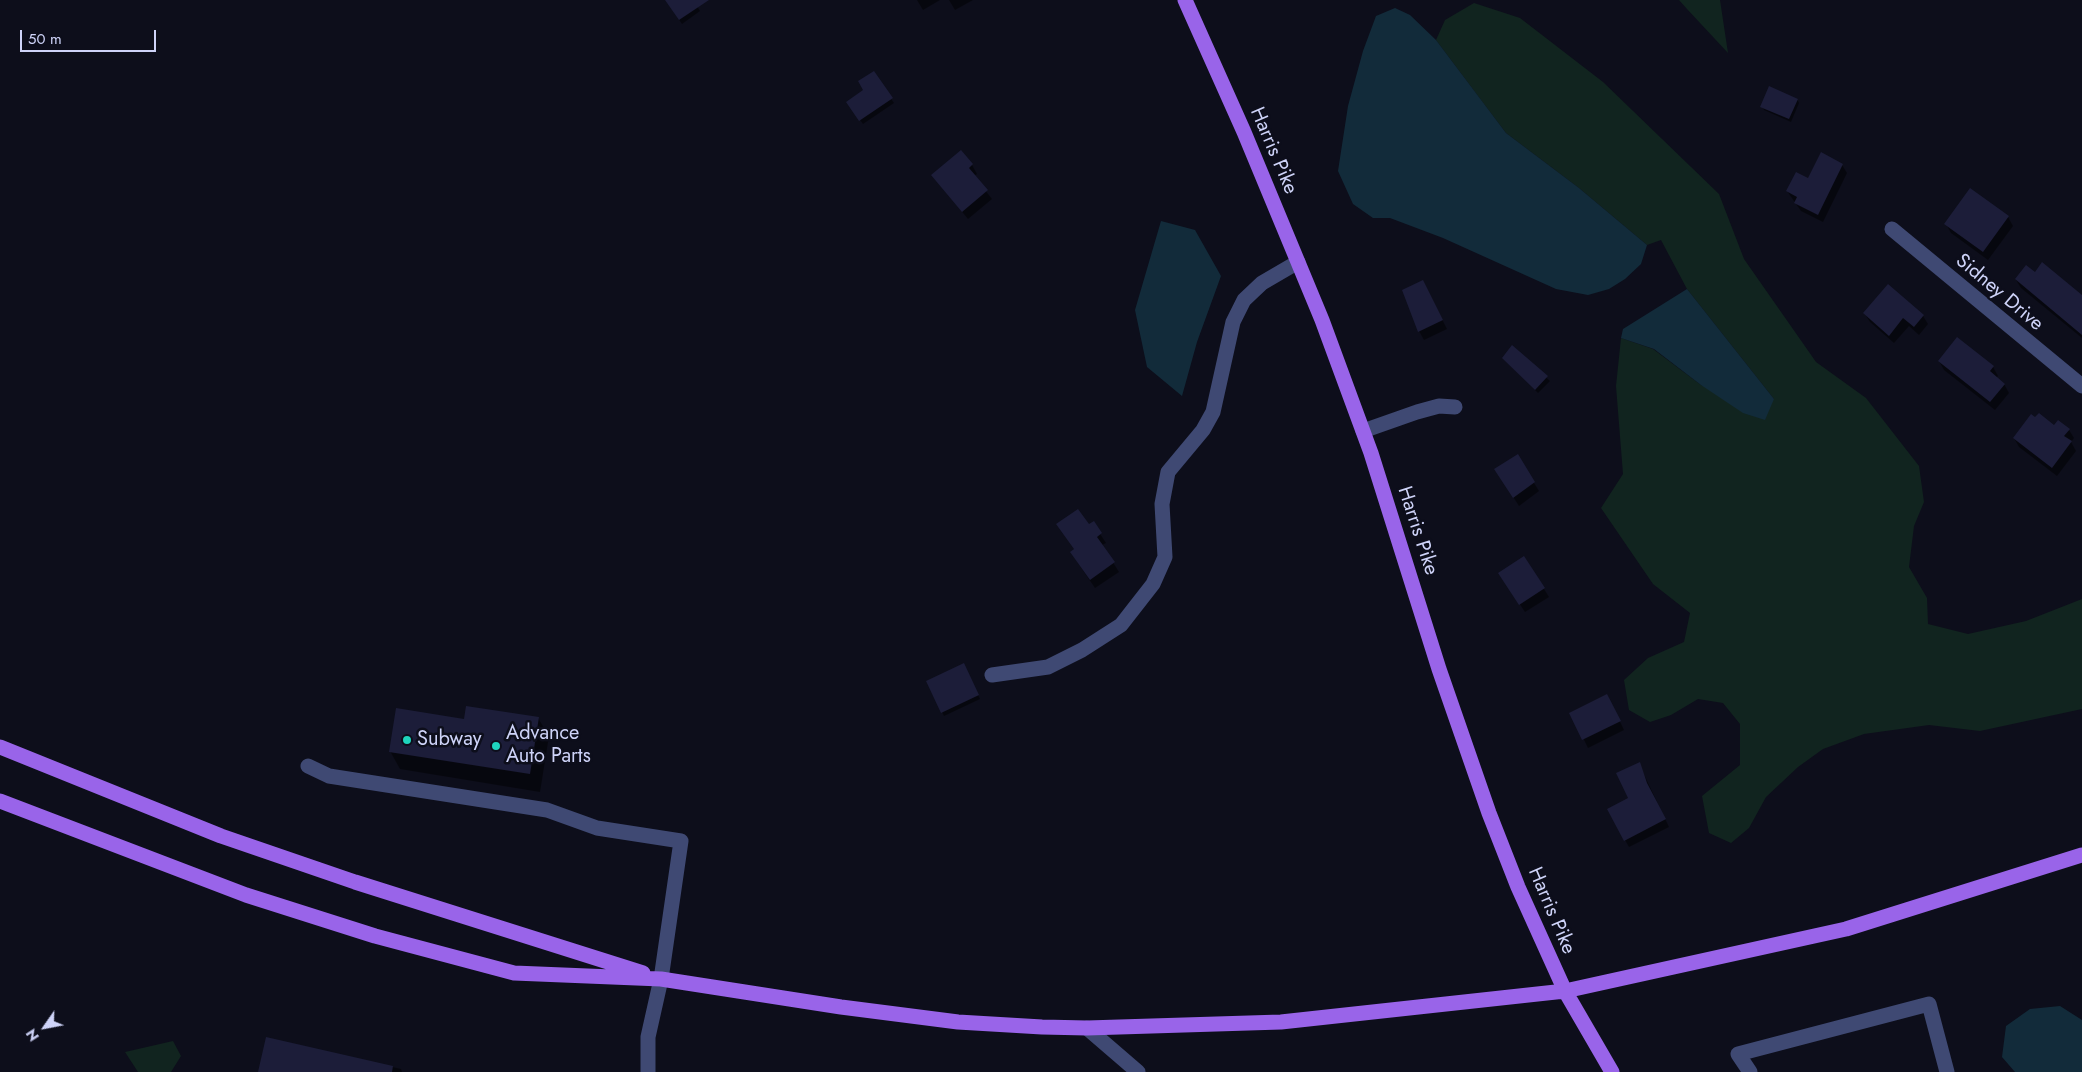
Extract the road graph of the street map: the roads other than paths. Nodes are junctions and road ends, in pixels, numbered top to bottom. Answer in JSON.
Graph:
{"nodes":[{"id":1,"x":1185,"y":0,"type":"edge"},
{"id":2,"x":1892,"y":229,"type":"dead end"},
{"id":3,"x":1298,"y":262,"type":"junction"},
{"id":4,"x":2082,"y":386,"type":"edge"},
{"id":5,"x":1455,"y":407,"type":"dead end"},
{"id":6,"x":1363,"y":432,"type":"junction"},
{"id":7,"x":992,"y":675,"type":"dead end"},
{"id":8,"x":0,"y":747,"type":"edge"},
{"id":9,"x":308,"y":766,"type":"dead end"},
{"id":10,"x":0,"y":801,"type":"edge"},
{"id":11,"x":2082,"y":855,"type":"edge"},
{"id":12,"x":661,"y":979,"type":"junction"},
{"id":13,"x":1565,"y":991,"type":"junction"},
{"id":14,"x":1087,"y":1028,"type":"junction"},
{"id":15,"x":648,"y":1072,"type":"edge"},
{"id":16,"x":1138,"y":1072,"type":"edge"},
{"id":17,"x":1612,"y":1072,"type":"edge"},
{"id":18,"x":1750,"y":1072,"type":"edge"},
{"id":19,"x":1947,"y":1072,"type":"edge"}],
"edges":[{"from":1,"to":3,"type":"main road","name":"Harris Pike"},
{"from":2,"to":4,"type":"street","name":"Sidney Drive"},
{"from":3,"to":6,"type":"main road","name":"Harris Pike"},
{"from":3,"to":7,"type":"street"},
{"from":5,"to":6,"type":"street"},
{"from":6,"to":13,"type":"main road","name":"Harris Pike"},
{"from":8,"to":12,"type":"main road"},
{"from":9,"to":12,"type":"street"},
{"from":10,"to":12,"type":"main road"},
{"from":11,"to":13,"type":"main road"},
{"from":12,"to":14,"type":"main road"},
{"from":12,"to":15,"type":"street"},
{"from":13,"to":14,"type":"main road"},
{"from":13,"to":17,"type":"main road","name":"Harris Pike"},
{"from":14,"to":16,"type":"street"},
{"from":18,"to":19,"type":"street"}]}
